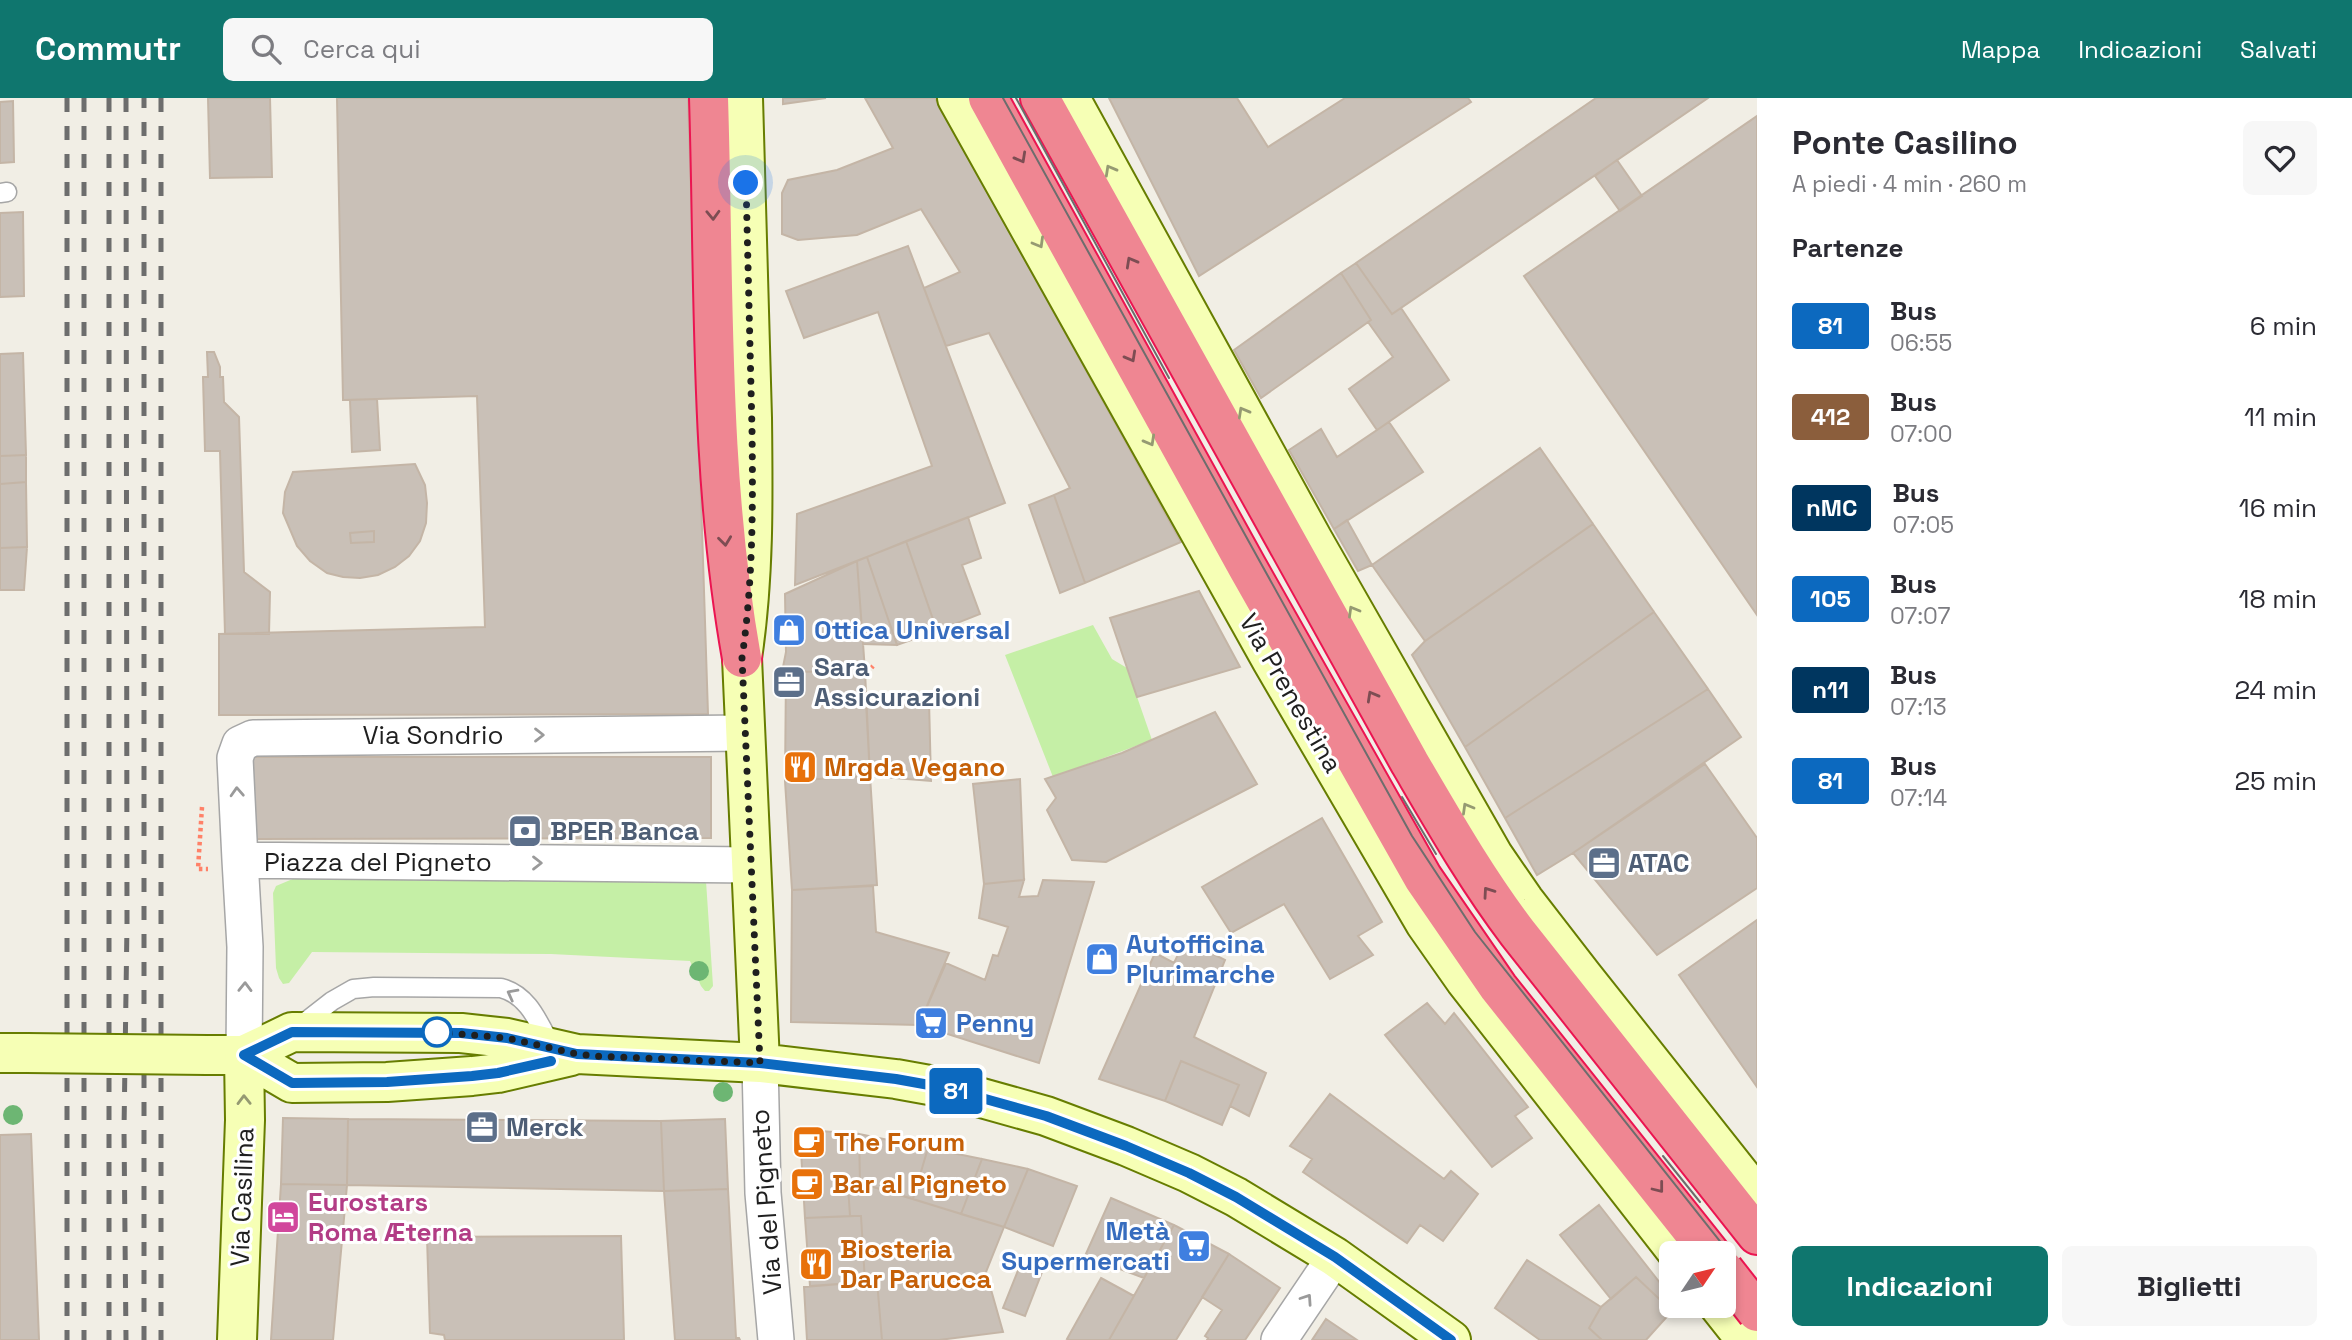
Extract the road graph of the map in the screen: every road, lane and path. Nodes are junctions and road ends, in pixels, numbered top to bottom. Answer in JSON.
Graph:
{"nodes":[{"id":1,"x":709,"y":98,"type":"edge"},
{"id":2,"x":743,"y":98,"type":"edge"},
{"id":3,"x":957,"y":98,"type":"edge"},
{"id":4,"x":988,"y":98,"type":"edge"},
{"id":5,"x":1040,"y":98,"type":"edge"},
{"id":6,"x":1070,"y":98,"type":"edge"},
{"id":7,"x":742,"y":658,"type":"junction"},
{"id":8,"x":873,"y":666,"type":"dead end"},
{"id":9,"x":867,"y":673,"type":"dead end"},
{"id":10,"x":745,"y":733,"type":"junction"},
{"id":11,"x":202,"y":799,"type":"dead end"},
{"id":12,"x":198,"y":860,"type":"dead end"},
{"id":13,"x":240,"y":860,"type":"junction"},
{"id":14,"x":751,"y":865,"type":"junction"},
{"id":15,"x":565,"y":1050,"type":"junction"},
{"id":16,"x":14,"y":1053,"type":"edge"},
{"id":17,"x":225,"y":1055,"type":"junction"},
{"id":18,"x":760,"y":1063,"type":"junction"},
{"id":19,"x":1757,"y":1196,"type":"edge"},
{"id":20,"x":346,"y":1208,"type":"dead end"},
{"id":21,"x":368,"y":1209,"type":"dead end"},
{"id":22,"x":1757,"y":1235,"type":"edge"},
{"id":23,"x":1669,"y":1241,"type":"edge"},
{"id":24,"x":1700,"y":1241,"type":"edge"},
{"id":25,"x":1335,"y":1257,"type":"junction"},
{"id":26,"x":1736,"y":1285,"type":"edge"},
{"id":27,"x":1757,"y":1312,"type":"edge"},
{"id":28,"x":1729,"y":1318,"type":"edge"},
{"id":29,"x":237,"y":1340,"type":"edge"},
{"id":30,"x":776,"y":1340,"type":"edge"},
{"id":31,"x":1279,"y":1340,"type":"edge"},
{"id":32,"x":1451,"y":1340,"type":"edge"},
{"id":33,"x":1746,"y":1340,"type":"edge"}],
"edges":[{"from":1,"to":7,"type":"highway","one_way":true},
{"from":2,"to":7,"type":"main road"},
{"from":3,"to":23,"type":"main road","name":"Via Prenestina","one_way":true},
{"from":4,"to":24,"type":"highway","one_way":true},
{"from":22,"to":5,"type":"highway","one_way":true},
{"from":19,"to":6,"type":"main road","one_way":true},
{"from":7,"to":10,"type":"main road"},
{"from":8,"to":9,"type":"path"},
{"from":13,"to":10,"type":"street","name":"Via Sondrio","one_way":true},
{"from":10,"to":14,"type":"main road"},
{"from":11,"to":12,"type":"path"},
{"from":13,"to":14,"type":"street","name":"Piazza del Pigneto","one_way":true},
{"from":17,"to":13,"type":"street","name":"Piazza del Pigneto","one_way":true},
{"from":14,"to":18,"type":"main road"},
{"from":15,"to":17,"type":"main road","one_way":true},
{"from":15,"to":17,"type":"main road"},
{"from":15,"to":18,"type":"main road"},
{"from":16,"to":17,"type":"main road","bridge":true},
{"from":29,"to":17,"type":"main road","name":"Via Casilina","one_way":true},
{"from":18,"to":25,"type":"main road"},
{"from":18,"to":30,"type":"street","name":"Via del Pigneto"},
{"from":20,"to":21,"type":"path"},
{"from":31,"to":25,"type":"street","one_way":true},
{"from":25,"to":32,"type":"main road"},
{"from":26,"to":27,"type":"highway","bridge":true},
{"from":28,"to":33,"type":"main road"}]}
